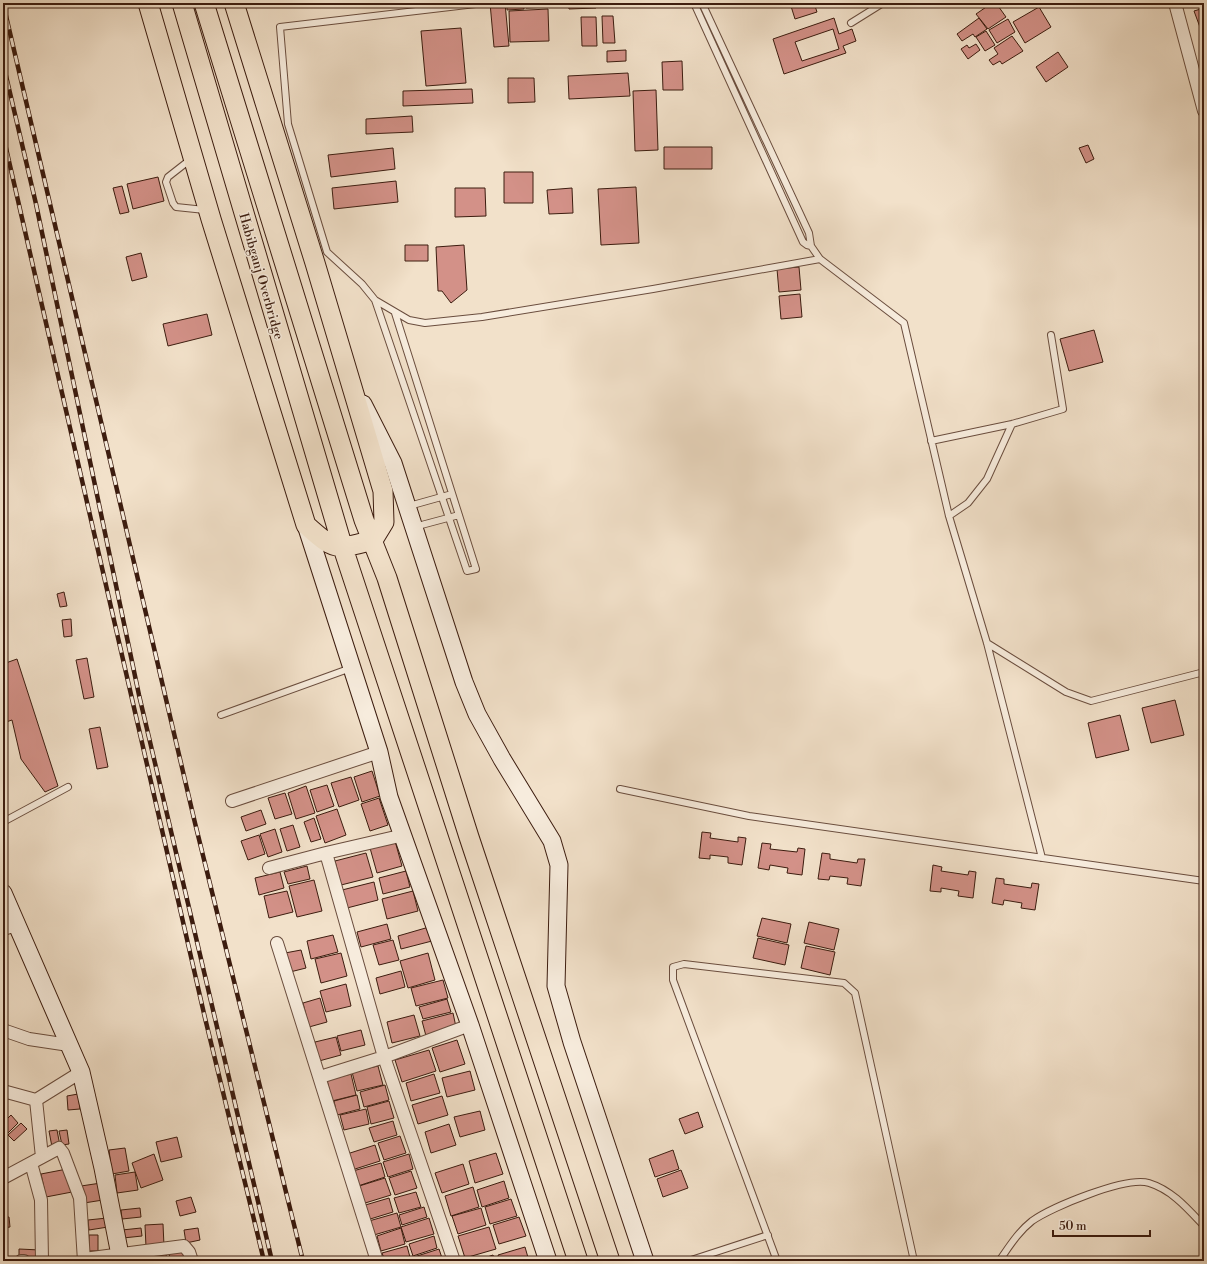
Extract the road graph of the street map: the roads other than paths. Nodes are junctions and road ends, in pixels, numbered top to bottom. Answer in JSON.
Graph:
{"nodes":[{"id":1,"x":148,"y":3,"type":"edge"},
{"id":2,"x":182,"y":3,"type":"edge"},
{"id":3,"x":204,"y":3,"type":"edge"},
{"id":4,"x":234,"y":3,"type":"edge"},
{"id":5,"x":484,"y":3,"type":"edge"},
{"id":6,"x":694,"y":3,"type":"edge"},
{"id":7,"x":702,"y":3,"type":"edge"},
{"id":8,"x":884,"y":3,"type":"edge"},
{"id":9,"x":1175,"y":3,"type":"edge"},
{"id":10,"x":851,"y":23,"type":"dead end"},
{"id":11,"x":1204,"y":111,"type":"edge"},
{"id":12,"x":193,"y":157,"type":"junction"},
{"id":13,"x":209,"y":211,"type":"junction"},
{"id":14,"x":811,"y":246,"type":"junction"},
{"id":15,"x":820,"y":259,"type":"junction"},
{"id":16,"x":375,"y":300,"type":"junction"},
{"id":17,"x":395,"y":313,"type":"junction"},
{"id":18,"x":1051,"y":335,"type":"dead end"},
{"id":19,"x":349,"y":377,"type":"junction"},
{"id":20,"x":1012,"y":424,"type":"junction"},
{"id":21,"x":931,"y":442,"type":"junction"},
{"id":22,"x":452,"y":494,"type":"junction"},
{"id":23,"x":441,"y":496,"type":"junction"},
{"id":24,"x":407,"y":507,"type":"junction"},
{"id":25,"x":459,"y":515,"type":"junction"},
{"id":26,"x":949,"y":516,"type":"junction"},
{"id":27,"x":449,"y":518,"type":"junction"},
{"id":28,"x":306,"y":525,"type":"junction"},
{"id":29,"x":413,"y":528,"type":"junction"},
{"id":30,"x":373,"y":540,"type":"junction"},
{"id":31,"x":343,"y":548,"type":"junction"},
{"id":32,"x":987,"y":643,"type":"junction"},
{"id":33,"x":352,"y":668,"type":"junction"},
{"id":34,"x":1204,"y":672,"type":"edge"},
{"id":35,"x":221,"y":715,"type":"dead end"},
{"id":36,"x":379,"y":752,"type":"junction"},
{"id":37,"x":68,"y":787,"type":"dead end"},
{"id":38,"x":620,"y":789,"type":"dead end"},
{"id":39,"x":232,"y":800,"type":"dead end"},
{"id":40,"x":3,"y":822,"type":"edge"},
{"id":41,"x":404,"y":836,"type":"junction"},
{"id":42,"x":326,"y":853,"type":"junction"},
{"id":43,"x":1042,"y":858,"type":"junction"},
{"id":44,"x":270,"y":868,"type":"dead end"},
{"id":45,"x":1204,"y":881,"type":"edge"},
{"id":46,"x":3,"y":893,"type":"edge"},
{"id":47,"x":10,"y":927,"type":"edge"},
{"id":48,"x":277,"y":943,"type":"dead end"},
{"id":49,"x":470,"y":1025,"type":"junction"},
{"id":50,"x":3,"y":1030,"type":"edge"},
{"id":51,"x":69,"y":1045,"type":"junction"},
{"id":52,"x":384,"y":1056,"type":"junction"},
{"id":53,"x":81,"y":1072,"type":"junction"},
{"id":54,"x":320,"y":1077,"type":"junction"},
{"id":55,"x":3,"y":1091,"type":"edge"},
{"id":56,"x":36,"y":1100,"type":"junction"},
{"id":57,"x":42,"y":1157,"type":"junction"},
{"id":58,"x":31,"y":1163,"type":"junction"},
{"id":59,"x":3,"y":1178,"type":"edge"},
{"id":60,"x":1204,"y":1226,"type":"edge"},
{"id":61,"x":768,"y":1235,"type":"junction"},
{"id":62,"x":120,"y":1258,"type":"edge"},
{"id":63,"x":84,"y":1260,"type":"edge"},
{"id":64,"x":21,"y":1261,"type":"edge"},
{"id":65,"x":24,"y":1261,"type":"edge"},
{"id":66,"x":42,"y":1261,"type":"edge"},
{"id":67,"x":192,"y":1261,"type":"edge"},
{"id":68,"x":378,"y":1261,"type":"edge"},
{"id":69,"x":454,"y":1261,"type":"edge"},
{"id":70,"x":548,"y":1261,"type":"edge"},
{"id":71,"x":578,"y":1261,"type":"edge"},
{"id":72,"x":610,"y":1261,"type":"edge"},
{"id":73,"x":645,"y":1261,"type":"edge"},
{"id":74,"x":688,"y":1261,"type":"edge"},
{"id":75,"x":777,"y":1261,"type":"edge"},
{"id":76,"x":914,"y":1261,"type":"edge"},
{"id":77,"x":999,"y":1261,"type":"edge"}],
"edges":[{"from":1,"to":12,"type":"main road"},
{"from":2,"to":31,"type":"main road","name":"Habibganj Overbridge"},
{"from":3,"to":30,"type":"main road","name":"Habibganj Overbridge"},
{"from":4,"to":19,"type":"main road"},
{"from":5,"to":16,"type":"lane"},
{"from":6,"to":14,"type":"lane"},
{"from":7,"to":14,"type":"lane"},
{"from":8,"to":10,"type":"lane"},
{"from":9,"to":11,"type":"street"},
{"from":12,"to":13,"type":"main road"},
{"from":12,"to":13,"type":"lane"},
{"from":13,"to":28,"type":"main road"},
{"from":14,"to":15,"type":"lane"},
{"from":15,"to":17,"type":"lane"},
{"from":15,"to":21,"type":"lane"},
{"from":16,"to":17,"type":"lane"},
{"from":16,"to":23,"type":"lane"},
{"from":17,"to":22,"type":"lane"},
{"from":18,"to":20,"type":"lane"},
{"from":19,"to":24,"type":"street"},
{"from":19,"to":30,"type":"main road"},
{"from":20,"to":21,"type":"lane"},
{"from":20,"to":26,"type":"lane"},
{"from":21,"to":26,"type":"lane"},
{"from":22,"to":23,"type":"lane"},
{"from":22,"to":25,"type":"lane"},
{"from":23,"to":24,"type":"lane"},
{"from":23,"to":27,"type":"lane"},
{"from":24,"to":29,"type":"street"},
{"from":25,"to":27,"type":"lane"},
{"from":25,"to":27,"type":"lane"},
{"from":26,"to":32,"type":"lane"},
{"from":27,"to":29,"type":"lane"},
{"from":28,"to":31,"type":"main road"},
{"from":28,"to":33,"type":"street"},
{"from":29,"to":73,"type":"street"},
{"from":30,"to":31,"type":"main road"},
{"from":30,"to":72,"type":"main road","name":"Habibganj Overbridge"},
{"from":31,"to":71,"type":"main road","name":"Habibganj Overbridge"},
{"from":32,"to":34,"type":"lane"},
{"from":32,"to":43,"type":"lane"},
{"from":33,"to":35,"type":"lane"},
{"from":33,"to":36,"type":"street"},
{"from":36,"to":39,"type":"street"},
{"from":36,"to":41,"type":"street"},
{"from":37,"to":40,"type":"lane"},
{"from":38,"to":43,"type":"lane"},
{"from":41,"to":42,"type":"street"},
{"from":41,"to":49,"type":"street"},
{"from":42,"to":44,"type":"street"},
{"from":42,"to":52,"type":"street"},
{"from":43,"to":45,"type":"lane"},
{"from":46,"to":47,"type":"street"},
{"from":47,"to":51,"type":"street"},
{"from":48,"to":54,"type":"street"},
{"from":49,"to":52,"type":"street"},
{"from":49,"to":70,"type":"street"},
{"from":50,"to":51,"type":"street"},
{"from":51,"to":53,"type":"street"},
{"from":52,"to":54,"type":"street"},
{"from":52,"to":69,"type":"street"},
{"from":53,"to":56,"type":"street"},
{"from":53,"to":62,"type":"street"},
{"from":54,"to":68,"type":"street"},
{"from":55,"to":56,"type":"street"},
{"from":56,"to":57,"type":"street"},
{"from":57,"to":58,"type":"street"},
{"from":57,"to":63,"type":"street"},
{"from":58,"to":59,"type":"street"},
{"from":58,"to":66,"type":"street"},
{"from":60,"to":77,"type":"lane"},
{"from":61,"to":74,"type":"lane"},
{"from":61,"to":75,"type":"lane"},
{"from":61,"to":76,"type":"lane"},
{"from":62,"to":63,"type":"street"},
{"from":62,"to":67,"type":"street"},
{"from":64,"to":65,"type":"street"}]}
